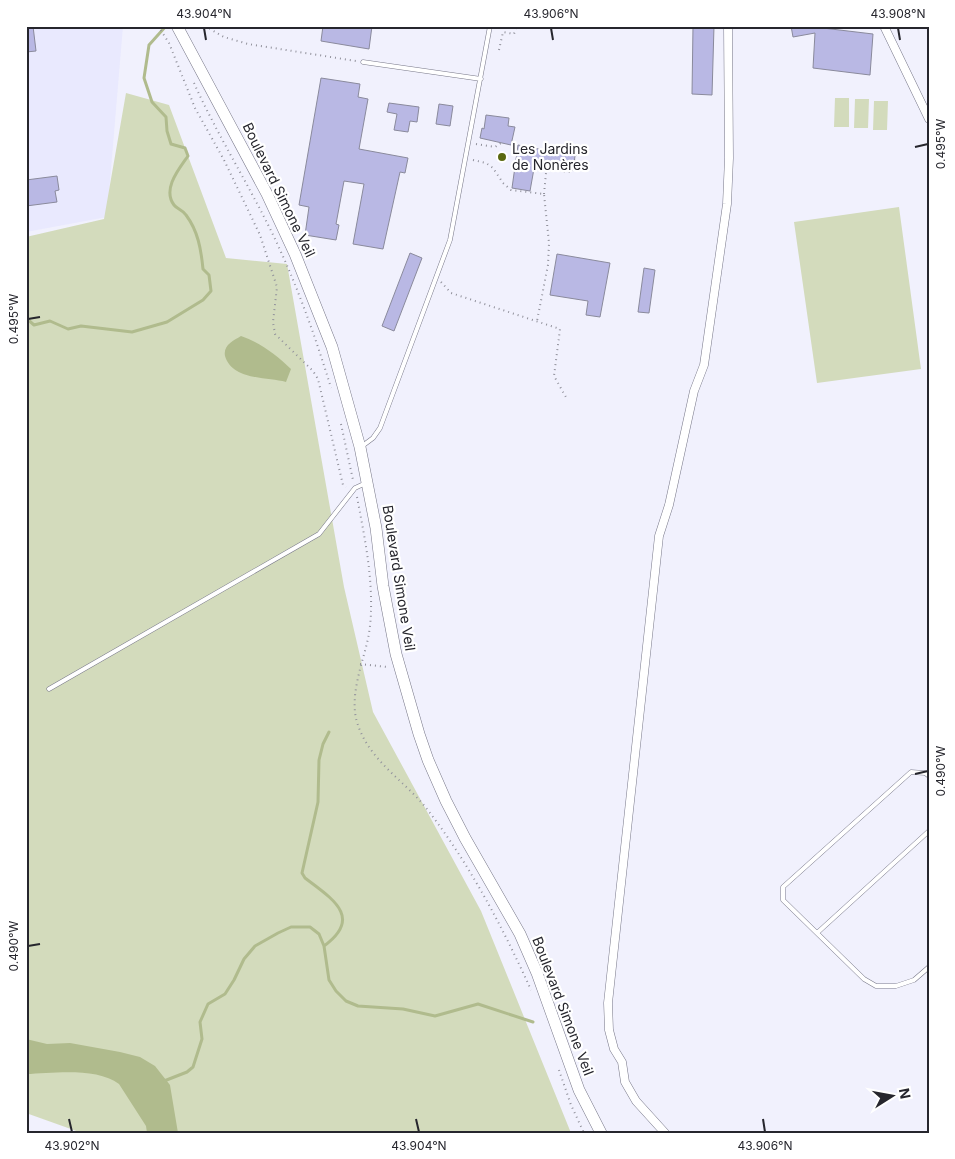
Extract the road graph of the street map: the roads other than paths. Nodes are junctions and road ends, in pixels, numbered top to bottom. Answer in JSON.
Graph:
{"nodes":[{"id":1,"x":177,"y":26,"type":"edge"},
{"id":2,"x":490,"y":26,"type":"edge"},
{"id":3,"x":728,"y":26,"type":"edge"},
{"id":4,"x":884,"y":26,"type":"edge"},
{"id":5,"x":363,"y":62,"type":"road end"},
{"id":6,"x":480,"y":79,"type":"junction"},
{"id":7,"x":928,"y":115,"type":"edge"},
{"id":8,"x":360,"y":447,"type":"junction"},
{"id":9,"x":368,"y":482,"type":"junction"},
{"id":10,"x":49,"y":689,"type":"dead end"},
{"id":11,"x":929,"y":776,"type":"edge"},
{"id":12,"x":929,"y":831,"type":"edge"},
{"id":13,"x":817,"y":933,"type":"junction"},
{"id":14,"x":929,"y":967,"type":"edge"},
{"id":15,"x":601,"y":1133,"type":"edge"},
{"id":16,"x":665,"y":1133,"type":"edge"}],
"edges":[{"from":1,"to":8,"type":"main road","name":"Boulevard Simone Veil"},
{"from":2,"to":6,"type":"lane"},
{"from":3,"to":16,"type":"street"},
{"from":4,"to":7,"type":"street"},
{"from":5,"to":6,"type":"lane"},
{"from":6,"to":8,"type":"lane"},
{"from":8,"to":9,"type":"main road","name":"Boulevard Simone Veil"},
{"from":9,"to":10,"type":"lane"},
{"from":9,"to":15,"type":"main road","name":"Boulevard Simone Veil"},
{"from":11,"to":13,"type":"lane"},
{"from":12,"to":13,"type":"lane"},
{"from":13,"to":14,"type":"lane"}]}
